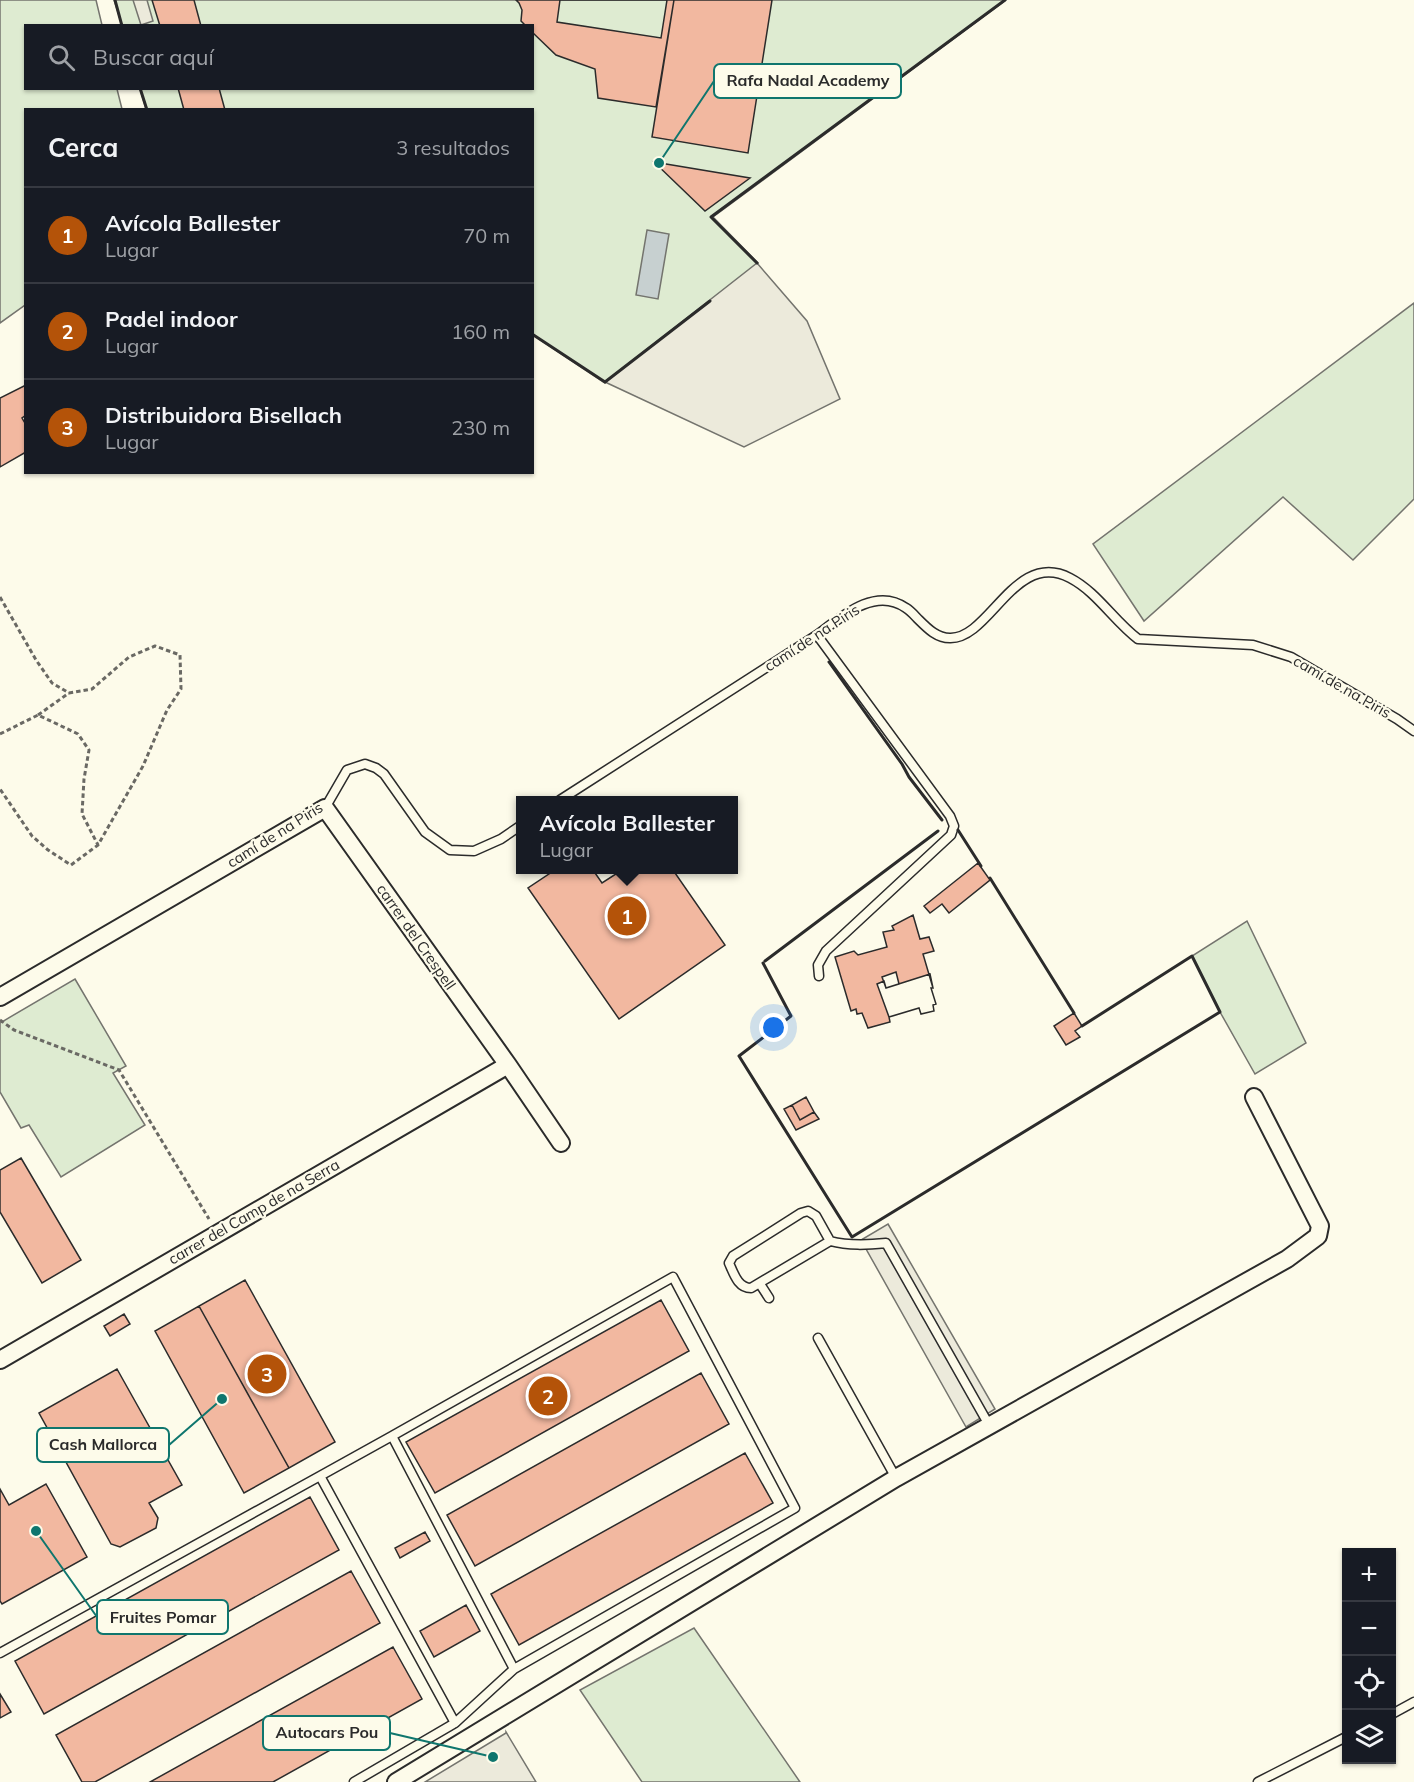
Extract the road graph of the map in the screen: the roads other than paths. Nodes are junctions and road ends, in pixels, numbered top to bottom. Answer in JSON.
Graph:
{"nodes":[{"id":1,"x":817,"y":635,"type":"junction"},
{"id":2,"x":1414,"y":731,"type":"edge"},
{"id":3,"x":568,"y":796,"type":"edge"},
{"id":4,"x":325,"y":808,"type":"junction"},
{"id":5,"x":516,"y":829,"type":"edge"},
{"id":6,"x":819,"y":976,"type":"dead end"},
{"id":7,"x":0,"y":997,"type":"edge"},
{"id":8,"x":508,"y":1065,"type":"junction"},
{"id":9,"x":1254,"y":1097,"type":"dead end"},
{"id":10,"x":561,"y":1143,"type":"dead end"},
{"id":11,"x":830,"y":1241,"type":"junction"},
{"id":12,"x":760,"y":1284,"type":"junction"},
{"id":13,"x":769,"y":1299,"type":"dead end"},
{"id":14,"x":818,"y":1338,"type":"dead end"},
{"id":15,"x":0,"y":1360,"type":"edge"},
{"id":16,"x":989,"y":1425,"type":"junction"},
{"id":17,"x":392,"y":1436,"type":"junction"},
{"id":18,"x":320,"y":1476,"type":"junction"},
{"id":19,"x":896,"y":1478,"type":"junction"},
{"id":20,"x":0,"y":1653,"type":"edge"},
{"id":21,"x":514,"y":1669,"type":"junction"},
{"id":22,"x":1414,"y":1702,"type":"edge"},
{"id":23,"x":1396,"y":1712,"type":"edge"},
{"id":24,"x":455,"y":1723,"type":"junction"},
{"id":25,"x":1342,"y":1740,"type":"edge"},
{"id":26,"x":354,"y":1782,"type":"edge"},
{"id":27,"x":396,"y":1782,"type":"edge"},
{"id":28,"x":1258,"y":1782,"type":"edge"}],
"edges":[{"from":1,"to":2,"type":"lane","name":"camí de na Piris"},
{"from":1,"to":3,"type":"lane","name":"camí de na Piris"},
{"from":1,"to":6,"type":"lane"},
{"from":4,"to":5,"type":"lane","name":"camí de na Piris"},
{"from":4,"to":7,"type":"street","name":"camí de na Piris"},
{"from":4,"to":8,"type":"street","name":"carrer del Crespell"},
{"from":8,"to":10,"type":"street","name":"carrer del Crespell"},
{"from":8,"to":15,"type":"street","name":"carrer del Camp de na Serra"},
{"from":9,"to":16,"type":"street"},
{"from":11,"to":12,"type":"lane"},
{"from":11,"to":12,"type":"lane"},
{"from":11,"to":16,"type":"lane"},
{"from":12,"to":13,"type":"lane"},
{"from":14,"to":19,"type":"lane"},
{"from":16,"to":19,"type":"street"},
{"from":17,"to":18,"type":"lane"},
{"from":17,"to":21,"type":"lane"},
{"from":17,"to":21,"type":"lane"},
{"from":18,"to":20,"type":"lane"},
{"from":18,"to":24,"type":"lane"},
{"from":19,"to":27,"type":"street"},
{"from":21,"to":24,"type":"lane"},
{"from":22,"to":23,"type":"lane"},
{"from":24,"to":26,"type":"lane"},
{"from":25,"to":28,"type":"lane"}]}
